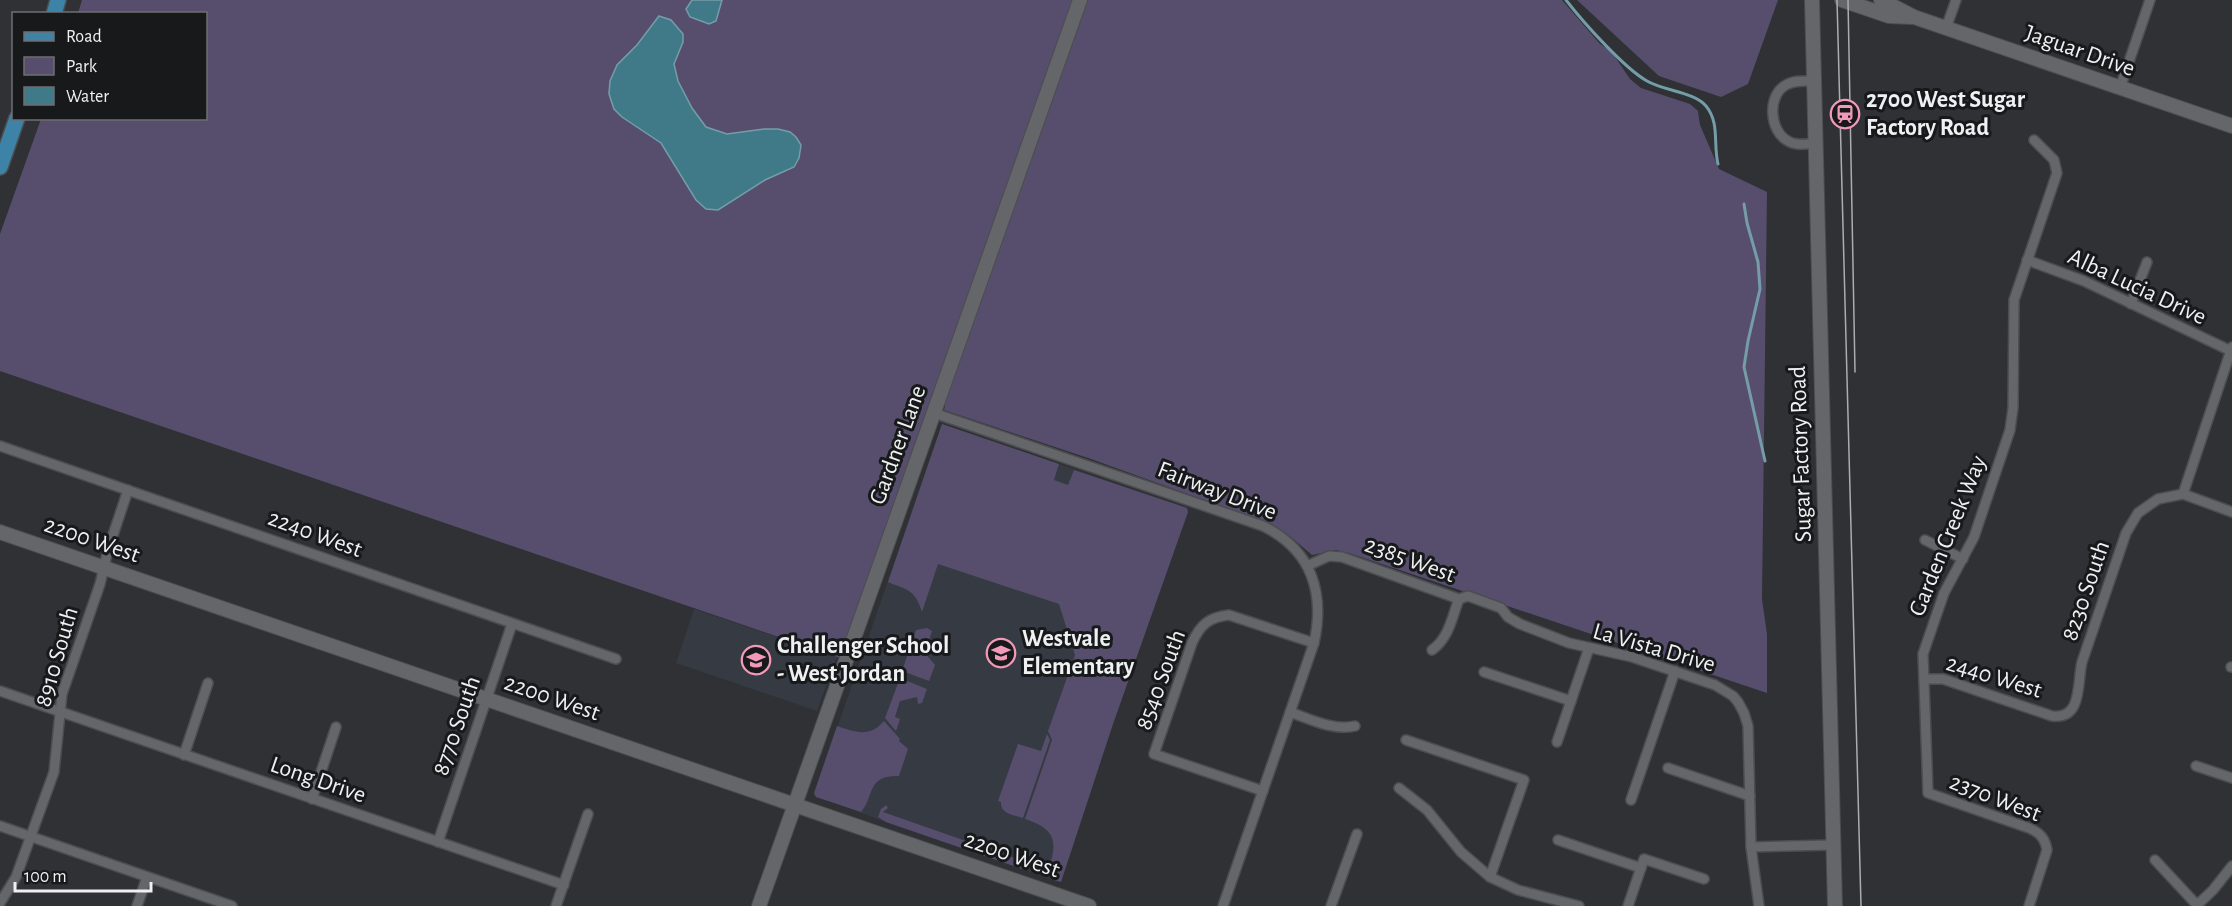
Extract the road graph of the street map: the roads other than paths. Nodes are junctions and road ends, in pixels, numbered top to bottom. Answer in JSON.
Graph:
{"nodes":[{"id":1,"x":1080,"y":0,"type":"edge"},
{"id":2,"x":1812,"y":0,"type":"edge"},
{"id":3,"x":1842,"y":0,"type":"edge"},
{"id":4,"x":1881,"y":0,"type":"edge"},
{"id":5,"x":1956,"y":0,"type":"edge"},
{"id":6,"x":2150,"y":0,"type":"edge"},
{"id":7,"x":1914,"y":17,"type":"junction"},
{"id":8,"x":1946,"y":28,"type":"junction"},
{"id":9,"x":1814,"y":81,"type":"junction"},
{"id":10,"x":2120,"y":88,"type":"junction"},
{"id":11,"x":16,"y":120,"type":"edge"},
{"id":12,"x":2232,"y":126,"type":"edge"},
{"id":13,"x":2034,"y":140,"type":"dead end"},
{"id":14,"x":1815,"y":143,"type":"junction"},
{"id":15,"x":0,"y":167,"type":"edge"},
{"id":16,"x":2027,"y":260,"type":"junction"},
{"id":17,"x":2147,"y":262,"type":"dead end"},
{"id":18,"x":2131,"y":303,"type":"junction"},
{"id":19,"x":2231,"y":349,"type":"edge"},
{"id":20,"x":934,"y":413,"type":"junction"},
{"id":21,"x":0,"y":446,"type":"edge"},
{"id":22,"x":128,"y":490,"type":"junction"},
{"id":23,"x":2183,"y":494,"type":"junction"},
{"id":24,"x":2232,"y":512,"type":"edge"},
{"id":25,"x":0,"y":532,"type":"edge"},
{"id":26,"x":1925,"y":540,"type":"dead end"},
{"id":27,"x":1964,"y":559,"type":"junction"},
{"id":28,"x":1307,"y":566,"type":"junction"},
{"id":29,"x":103,"y":568,"type":"junction"},
{"id":30,"x":1459,"y":598,"type":"junction"},
{"id":31,"x":1500,"y":608,"type":"joint"},
{"id":32,"x":513,"y":624,"type":"junction"},
{"id":33,"x":1314,"y":643,"type":"junction"},
{"id":34,"x":1589,"y":648,"type":"junction"},
{"id":35,"x":1432,"y":650,"type":"dead end"},
{"id":36,"x":616,"y":659,"type":"dead end"},
{"id":37,"x":1675,"y":671,"type":"junction"},
{"id":38,"x":1484,"y":672,"type":"dead end"},
{"id":39,"x":1924,"y":679,"type":"junction"},
{"id":40,"x":208,"y":683,"type":"dead end"},
{"id":41,"x":0,"y":691,"type":"edge"},
{"id":42,"x":487,"y":699,"type":"junction"},
{"id":43,"x":1571,"y":701,"type":"junction"},
{"id":44,"x":59,"y":711,"type":"junction"},
{"id":45,"x":1290,"y":712,"type":"junction"},
{"id":46,"x":2052,"y":716,"type":"joint"},
{"id":47,"x":1354,"y":726,"type":"dead end"},
{"id":48,"x":336,"y":727,"type":"dead end"},
{"id":49,"x":1406,"y":740,"type":"dead end"},
{"id":50,"x":1557,"y":742,"type":"dead end"},
{"id":51,"x":184,"y":754,"type":"junction"},
{"id":52,"x":2196,"y":766,"type":"dead end"},
{"id":53,"x":1668,"y":768,"type":"dead end"},
{"id":54,"x":2232,"y":778,"type":"edge"},
{"id":55,"x":1399,"y":788,"type":"dead end"},
{"id":56,"x":1263,"y":791,"type":"junction"},
{"id":57,"x":1928,"y":793,"type":"joint"},
{"id":58,"x":1750,"y":796,"type":"junction"},
{"id":59,"x":312,"y":799,"type":"junction"},
{"id":60,"x":1631,"y":800,"type":"dead end"},
{"id":61,"x":795,"y":804,"type":"junction"},
{"id":62,"x":588,"y":814,"type":"dead end"},
{"id":63,"x":0,"y":826,"type":"edge"},
{"id":64,"x":1357,"y":834,"type":"dead end"},
{"id":65,"x":31,"y":837,"type":"junction"},
{"id":66,"x":1558,"y":840,"type":"dead end"},
{"id":67,"x":438,"y":842,"type":"junction"},
{"id":68,"x":1834,"y":845,"type":"junction"},
{"id":69,"x":1752,"y":847,"type":"junction"},
{"id":70,"x":2155,"y":860,"type":"dead end"},
{"id":71,"x":1642,"y":864,"type":"junction"},
{"id":72,"x":2232,"y":866,"type":"edge"},
{"id":73,"x":147,"y":877,"type":"junction"},
{"id":74,"x":1491,"y":877,"type":"junction"},
{"id":75,"x":1704,"y":879,"type":"dead end"},
{"id":76,"x":564,"y":885,"type":"junction"},
{"id":77,"x":0,"y":903,"type":"edge"},
{"id":78,"x":2196,"y":905,"type":"edge"},
{"id":79,"x":137,"y":906,"type":"edge"},
{"id":80,"x":232,"y":906,"type":"edge"},
{"id":81,"x":556,"y":906,"type":"edge"},
{"id":82,"x":759,"y":906,"type":"edge"},
{"id":83,"x":1089,"y":906,"type":"edge"},
{"id":84,"x":1223,"y":906,"type":"edge"},
{"id":85,"x":1331,"y":906,"type":"edge"},
{"id":86,"x":1579,"y":906,"type":"edge"},
{"id":87,"x":1628,"y":906,"type":"edge"},
{"id":88,"x":1759,"y":906,"type":"edge"},
{"id":89,"x":1836,"y":906,"type":"edge"},
{"id":90,"x":2029,"y":906,"type":"edge"}],
"edges":[{"from":1,"to":20,"type":"street","name":"Gardner Lane"},
{"from":2,"to":9,"type":"street","name":"Sugar Factory Road"},
{"from":3,"to":7,"type":"street","name":"Jaguar Drive"},
{"from":4,"to":7,"type":"street","name":"Jaguar Drive"},
{"from":5,"to":8,"type":"street"},
{"from":6,"to":10,"type":"street"},
{"from":7,"to":8,"type":"street","name":"Jaguar Drive"},
{"from":8,"to":10,"type":"street","name":"Jaguar Drive"},
{"from":9,"to":14,"type":"street","name":"Sugar Factory Road"},
{"from":9,"to":14,"type":"street"},
{"from":10,"to":12,"type":"street","name":"Jaguar Drive"},
{"from":11,"to":15,"type":"main road"},
{"from":13,"to":16,"type":"street","name":"Garden Creek Way"},
{"from":14,"to":68,"type":"street","name":"Sugar Factory Road"},
{"from":16,"to":18,"type":"street","name":"Alba Lucia Drive"},
{"from":16,"to":27,"type":"street","name":"Garden Creek Way"},
{"from":17,"to":18,"type":"street"},
{"from":18,"to":19,"type":"street","name":"Alba Lucia Drive"},
{"from":19,"to":23,"type":"street"},
{"from":20,"to":28,"type":"street","name":"Fairway Drive"},
{"from":20,"to":61,"type":"street","name":"Gardner Lane"},
{"from":21,"to":22,"type":"street","name":"2240 West"},
{"from":22,"to":29,"type":"street","name":"8910 South"},
{"from":22,"to":32,"type":"street","name":"2240 West"},
{"from":23,"to":24,"type":"street"},
{"from":23,"to":46,"type":"street","name":"8230 South"},
{"from":25,"to":29,"type":"street","name":"2200 West"},
{"from":26,"to":27,"type":"street"},
{"from":27,"to":39,"type":"street","name":"Garden Creek Way"},
{"from":28,"to":30,"type":"street","name":"2385 West"},
{"from":28,"to":33,"type":"street","name":"Fairway Drive"},
{"from":29,"to":42,"type":"street","name":"2200 West"},
{"from":29,"to":44,"type":"street","name":"8910 South"},
{"from":30,"to":31,"type":"street","name":"2385 West"},
{"from":30,"to":35,"type":"street"},
{"from":31,"to":34,"type":"street","name":"La Vista Drive"},
{"from":32,"to":36,"type":"street","name":"2240 West"},
{"from":32,"to":42,"type":"street","name":"8770 South"},
{"from":33,"to":45,"type":"street","name":"Fairway Drive"},
{"from":33,"to":56,"type":"street","name":"8540 South"},
{"from":34,"to":37,"type":"street","name":"La Vista Drive"},
{"from":34,"to":43,"type":"street"},
{"from":37,"to":58,"type":"street","name":"La Vista Drive"},
{"from":37,"to":60,"type":"street"},
{"from":38,"to":43,"type":"street"},
{"from":39,"to":46,"type":"street","name":"2440 West"},
{"from":39,"to":57,"type":"street","name":"Garden Creek Way"},
{"from":40,"to":51,"type":"street"},
{"from":41,"to":44,"type":"street","name":"Long Drive"},
{"from":42,"to":61,"type":"street","name":"2200 West"},
{"from":42,"to":67,"type":"street","name":"8770 South"},
{"from":43,"to":50,"type":"street"},
{"from":44,"to":51,"type":"street","name":"Long Drive"},
{"from":44,"to":65,"type":"street","name":"8910 South"},
{"from":45,"to":47,"type":"street"},
{"from":45,"to":56,"type":"street","name":"Fairway Drive"},
{"from":48,"to":59,"type":"street"},
{"from":49,"to":74,"type":"street"},
{"from":51,"to":59,"type":"street","name":"Long Drive"},
{"from":52,"to":54,"type":"street"},
{"from":53,"to":58,"type":"street"},
{"from":55,"to":74,"type":"street"},
{"from":56,"to":84,"type":"street","name":"Fairway Drive"},
{"from":57,"to":90,"type":"street","name":"2370 West"},
{"from":58,"to":69,"type":"street","name":"La Vista Drive"},
{"from":59,"to":67,"type":"street","name":"Long Drive"},
{"from":61,"to":82,"type":"street","name":"Gardner Lane"},
{"from":61,"to":83,"type":"street","name":"2200 West"},
{"from":62,"to":76,"type":"street"},
{"from":63,"to":65,"type":"street"},
{"from":64,"to":85,"type":"street"},
{"from":65,"to":73,"type":"street"},
{"from":65,"to":77,"type":"street","name":"8910 South"},
{"from":66,"to":71,"type":"street"},
{"from":67,"to":76,"type":"street","name":"Long Drive"},
{"from":68,"to":69,"type":"street"},
{"from":68,"to":89,"type":"street","name":"Sugar Factory Road"},
{"from":69,"to":88,"type":"street","name":"La Vista Drive"},
{"from":70,"to":78,"type":"street"},
{"from":71,"to":75,"type":"street"},
{"from":71,"to":87,"type":"street"},
{"from":72,"to":78,"type":"street"},
{"from":73,"to":79,"type":"street"},
{"from":73,"to":80,"type":"street"},
{"from":74,"to":86,"type":"street"},
{"from":76,"to":81,"type":"street"}]}
